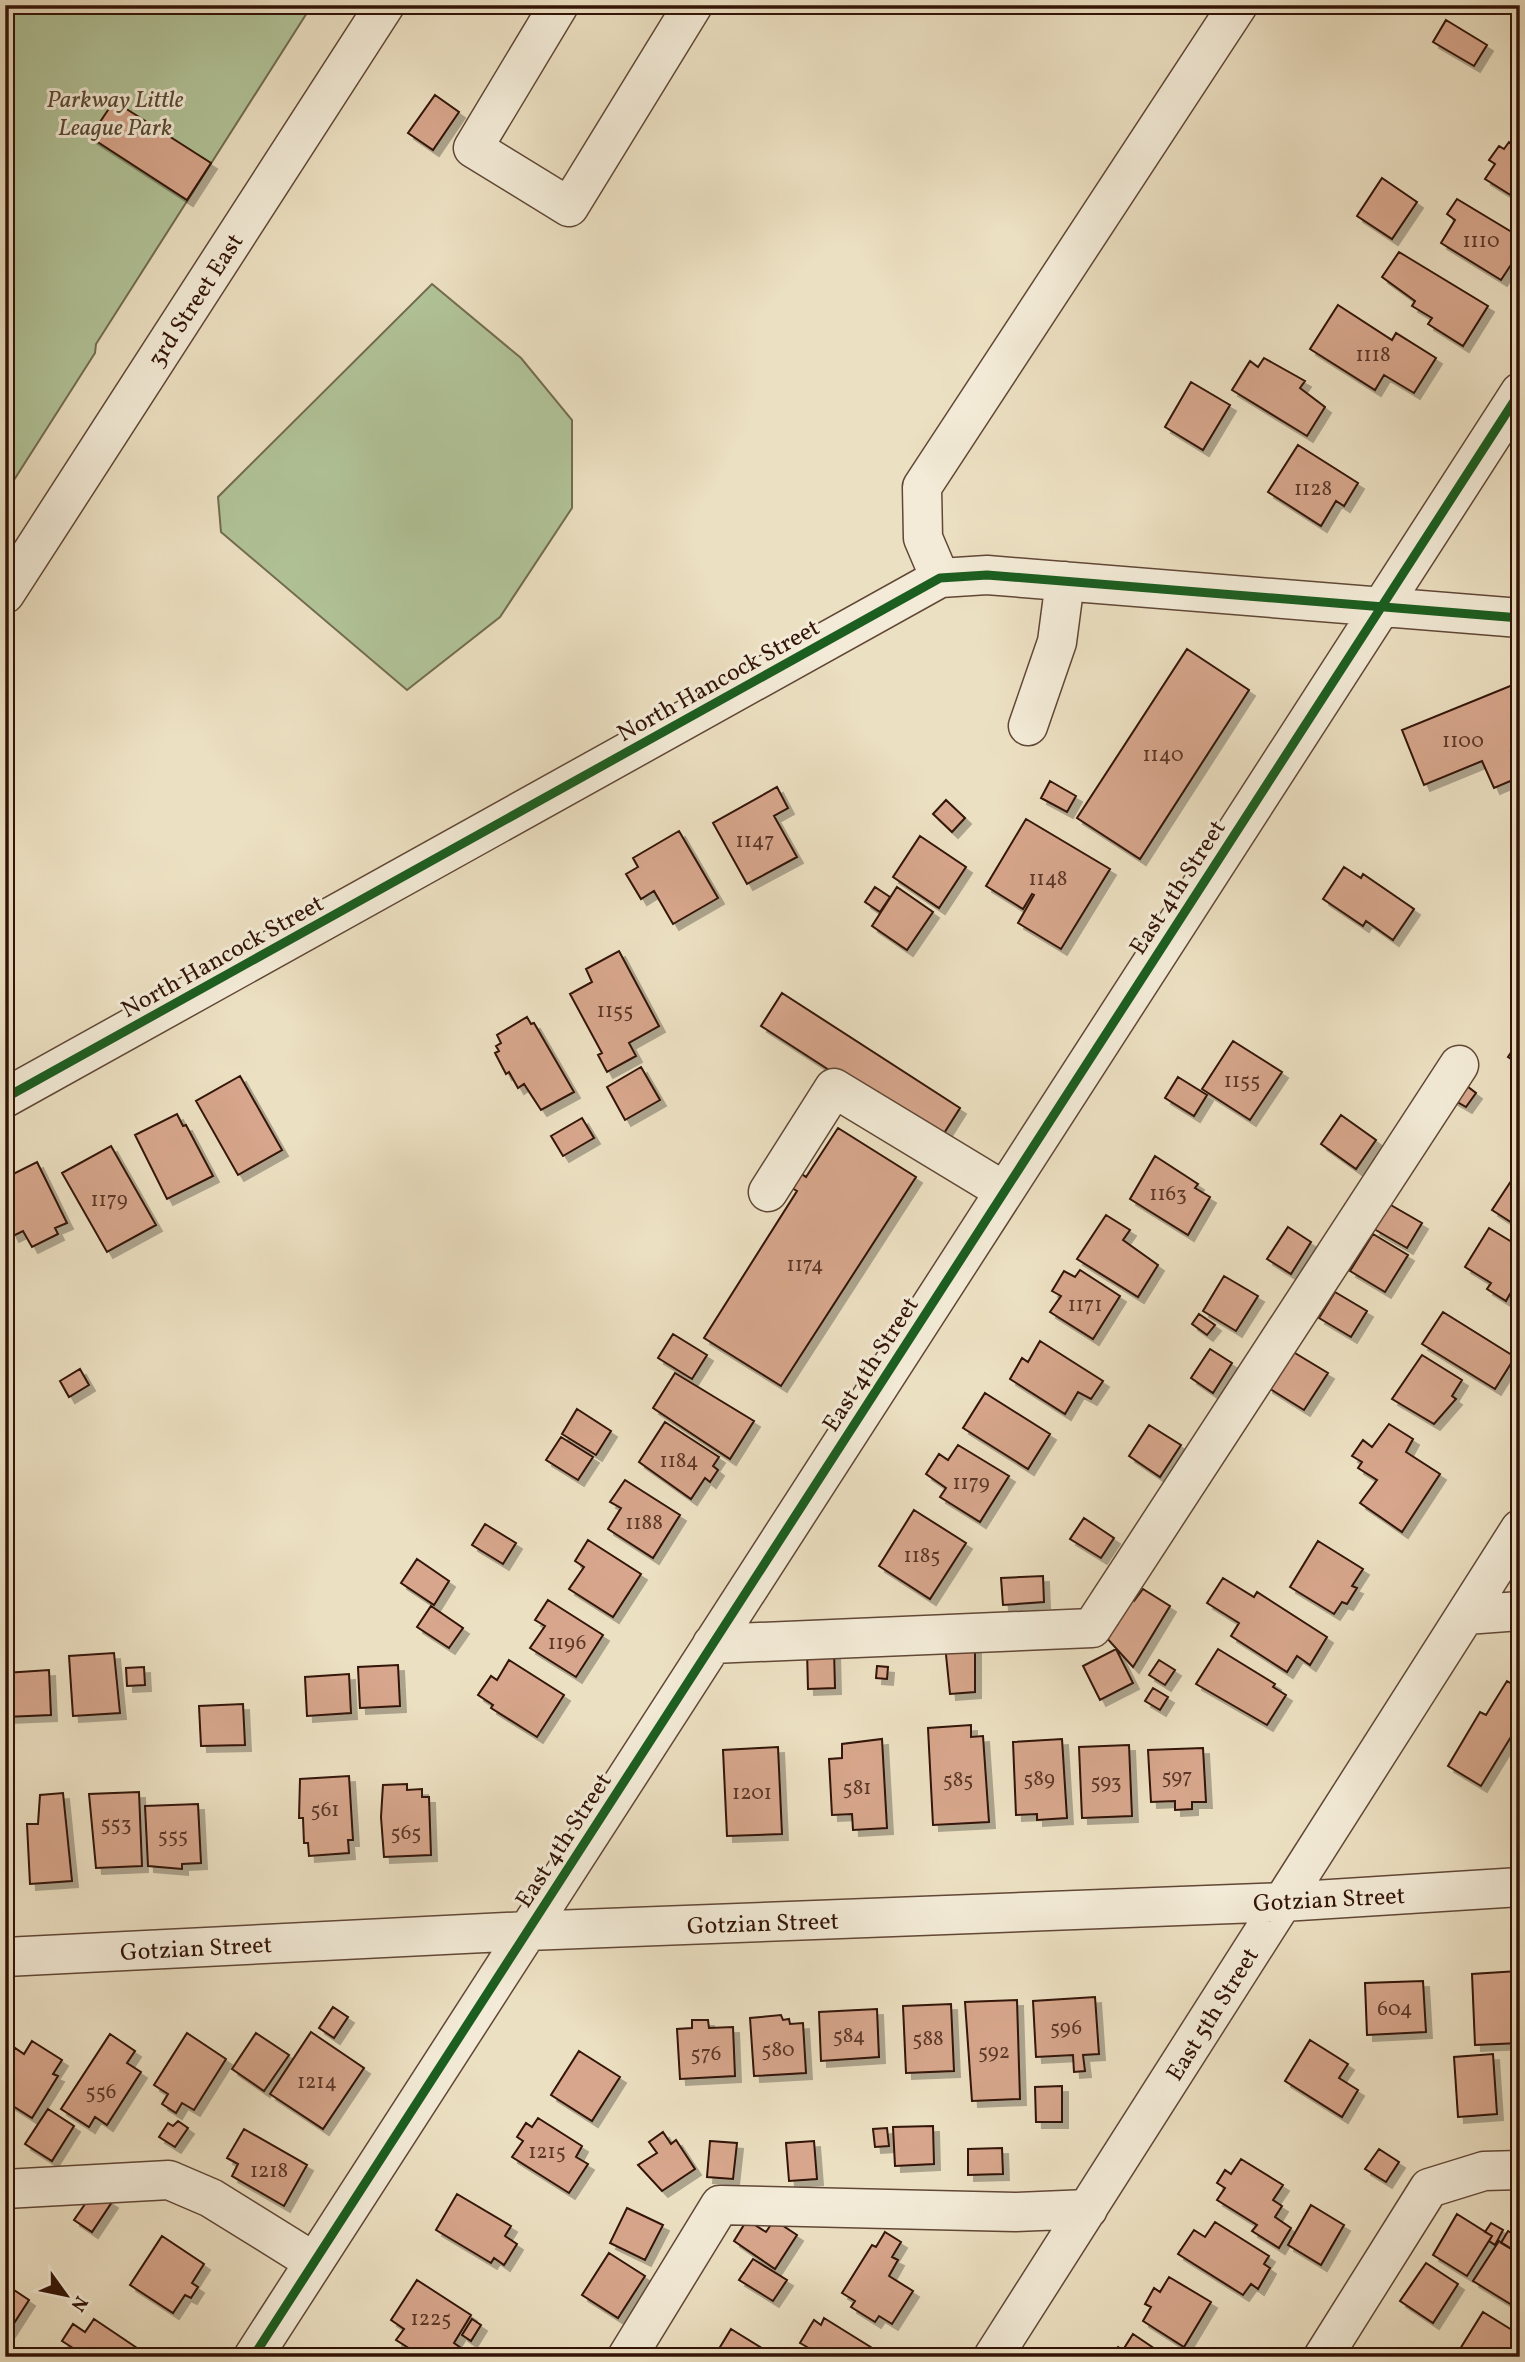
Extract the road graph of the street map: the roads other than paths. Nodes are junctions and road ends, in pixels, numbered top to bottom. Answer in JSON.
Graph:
{"nodes":[{"id":1,"x":385,"y":5,"type":"edge"},
{"id":2,"x":559,"y":5,"type":"edge"},
{"id":3,"x":693,"y":5,"type":"edge"},
{"id":4,"x":1238,"y":5,"type":"edge"},
{"id":5,"x":1520,"y":392,"type":"edge"},
{"id":6,"x":940,"y":578,"type":"junction"},
{"id":7,"x":1065,"y":581,"type":"junction"},
{"id":8,"x":5,"y":594,"type":"edge"},
{"id":9,"x":1380,"y":606,"type":"junction"},
{"id":10,"x":1520,"y":618,"type":"edge"},
{"id":11,"x":1028,"y":726,"type":"dead end"},
{"id":12,"x":1459,"y":1065,"type":"dead end"},
{"id":13,"x":5,"y":1098,"type":"edge"},
{"id":14,"x":1004,"y":1191,"type":"junction"},
{"id":15,"x":768,"y":1192,"type":"dead end"},
{"id":16,"x":1520,"y":1529,"type":"edge"},
{"id":17,"x":1520,"y":1611,"type":"edge"},
{"id":18,"x":1466,"y":1615,"type":"junction"},
{"id":19,"x":712,"y":1644,"type":"junction"},
{"id":20,"x":1520,"y":1887,"type":"edge"},
{"id":21,"x":1283,"y":1902,"type":"junction"},
{"id":22,"x":527,"y":1931,"type":"junction"},
{"id":23,"x":5,"y":1957,"type":"edge"},
{"id":24,"x":1520,"y":2170,"type":"edge"},
{"id":25,"x":5,"y":2189,"type":"edge"},
{"id":26,"x":1088,"y":2209,"type":"junction"},
{"id":27,"x":314,"y":2262,"type":"junction"},
{"id":28,"x":253,"y":2357,"type":"edge"},
{"id":29,"x":627,"y":2357,"type":"edge"},
{"id":30,"x":993,"y":2357,"type":"edge"},
{"id":31,"x":1323,"y":2357,"type":"edge"}],
"edges":[{"from":1,"to":8,"type":"street","name":"3rd Street East"},
{"from":2,"to":3,"type":"street"},
{"from":4,"to":6,"type":"street"},
{"from":5,"to":9,"type":"street","name":"East 4th Street"},
{"from":6,"to":7,"type":"street","name":"North Hancock Street"},
{"from":6,"to":13,"type":"street","name":"North Hancock Street"},
{"from":7,"to":9,"type":"street","name":"North Hancock Street"},
{"from":7,"to":11,"type":"street"},
{"from":9,"to":10,"type":"street","name":"North Hancock Street"},
{"from":9,"to":14,"type":"street","name":"East 4th Street"},
{"from":12,"to":19,"type":"street"},
{"from":14,"to":15,"type":"street"},
{"from":14,"to":19,"type":"street","name":"East 4th Street"},
{"from":16,"to":18,"type":"street","name":"East 5th Street"},
{"from":17,"to":18,"type":"street"},
{"from":18,"to":21,"type":"street","name":"East 5th Street"},
{"from":19,"to":22,"type":"street","name":"East 4th Street"},
{"from":20,"to":21,"type":"street","name":"Gotzian Street"},
{"from":21,"to":22,"type":"street","name":"Gotzian Street"},
{"from":21,"to":26,"type":"street","name":"East 5th Street"},
{"from":22,"to":23,"type":"street","name":"Gotzian Street"},
{"from":22,"to":27,"type":"street","name":"East 4th Street"},
{"from":24,"to":31,"type":"street"},
{"from":25,"to":27,"type":"street"},
{"from":26,"to":29,"type":"street"},
{"from":26,"to":30,"type":"street","name":"East 5th Street"},
{"from":27,"to":28,"type":"street","name":"East 4th Street"}]}
